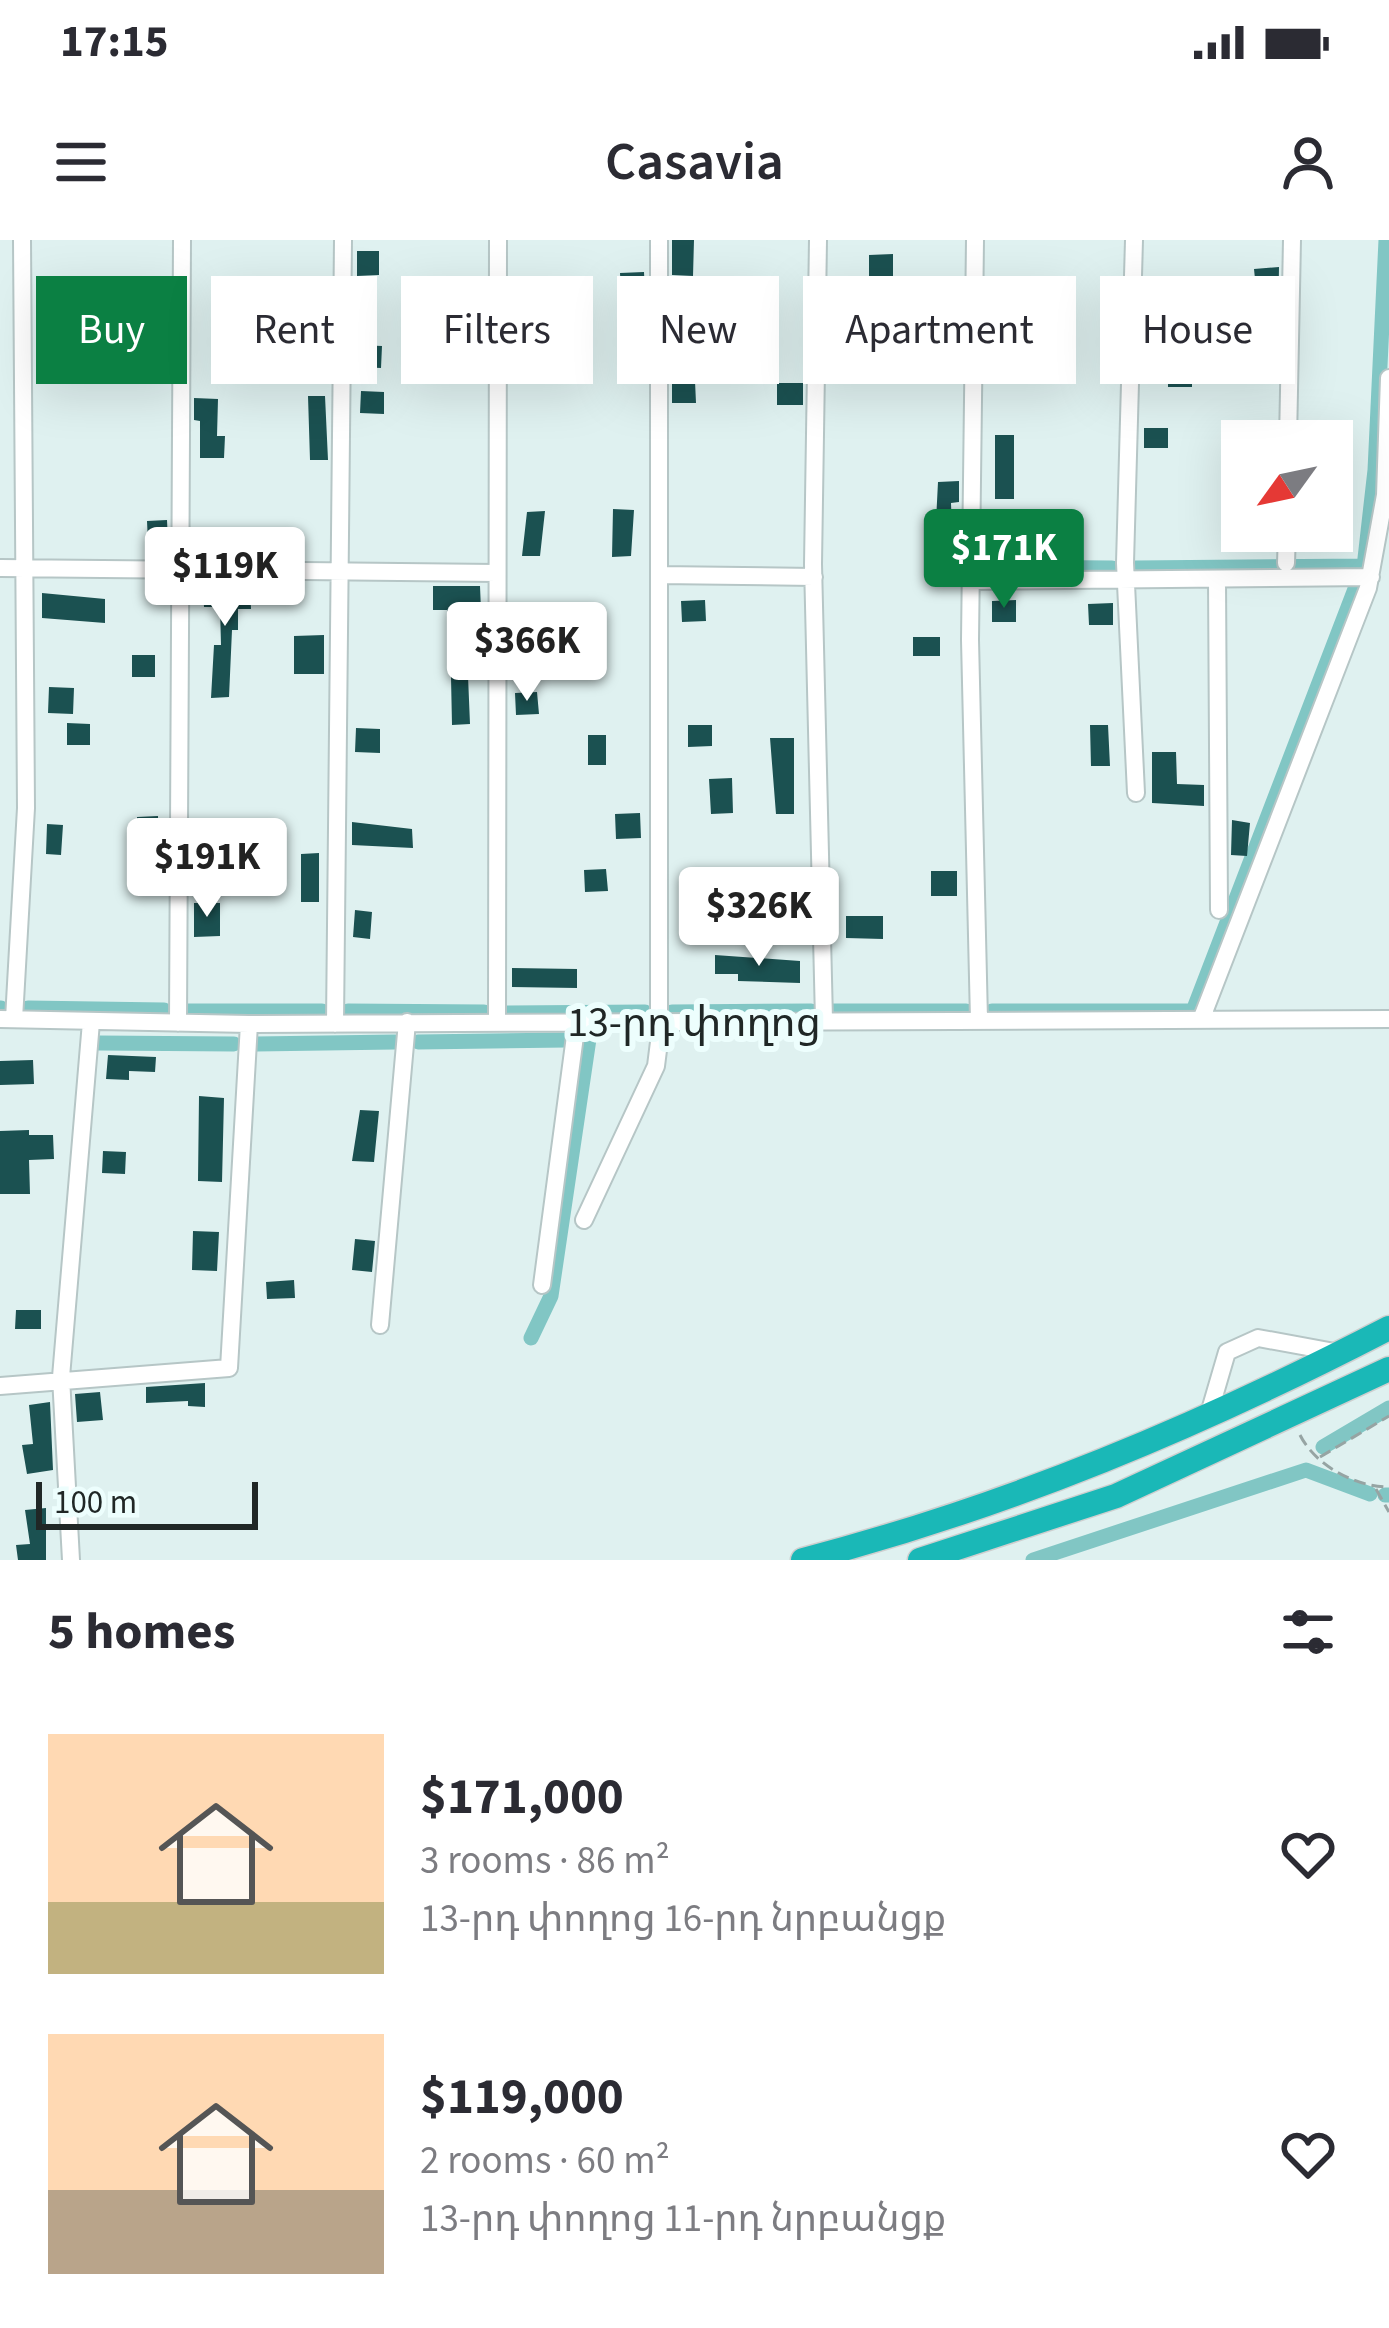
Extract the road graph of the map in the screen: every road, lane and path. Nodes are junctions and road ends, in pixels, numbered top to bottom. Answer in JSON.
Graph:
{"nodes":[{"id":1,"x":22,"y":240,"type":"edge"},
{"id":2,"x":182,"y":240,"type":"edge"},
{"id":3,"x":343,"y":240,"type":"edge"},
{"id":4,"x":498,"y":240,"type":"edge"},
{"id":5,"x":659,"y":240,"type":"edge"},
{"id":6,"x":818,"y":240,"type":"edge"},
{"id":7,"x":975,"y":240,"type":"edge"},
{"id":8,"x":1134,"y":240,"type":"edge"},
{"id":9,"x":1292,"y":240,"type":"edge"},
{"id":10,"x":1389,"y":378,"type":"edge"},
{"id":11,"x":1288,"y":420,"type":"edge"},
{"id":12,"x":1286,"y":552,"type":"edge"},
{"id":13,"x":1286,"y":563,"type":"dead end"},
{"id":14,"x":0,"y":568,"type":"edge"},
{"id":15,"x":27,"y":568,"type":"junction"},
{"id":16,"x":339,"y":572,"type":"junction"},
{"id":17,"x":178,"y":573,"type":"junction"},
{"id":18,"x":497,"y":573,"type":"junction"},
{"id":19,"x":659,"y":575,"type":"junction"},
{"id":20,"x":814,"y":577,"type":"junction"},
{"id":21,"x":1371,"y":577,"type":"junction"},
{"id":22,"x":1217,"y":579,"type":"junction"},
{"id":23,"x":1126,"y":580,"type":"junction"},
{"id":24,"x":970,"y":581,"type":"junction"},
{"id":25,"x":1136,"y":793,"type":"dead end"},
{"id":26,"x":1220,"y":910,"type":"dead end"},
{"id":27,"x":7,"y":1019,"type":"edge"},
{"id":28,"x":1389,"y":1019,"type":"edge"},
{"id":29,"x":658,"y":1020,"type":"junction"},
{"id":30,"x":824,"y":1020,"type":"junction"},
{"id":31,"x":980,"y":1020,"type":"junction"},
{"id":32,"x":1201,"y":1020,"type":"junction"},
{"id":33,"x":577,"y":1021,"type":"junction"},
{"id":34,"x":91,"y":1022,"type":"junction"},
{"id":35,"x":407,"y":1022,"type":"junction"},
{"id":36,"x":497,"y":1022,"type":"junction"},
{"id":37,"x":178,"y":1023,"type":"junction"},
{"id":38,"x":249,"y":1024,"type":"junction"},
{"id":39,"x":335,"y":1024,"type":"junction"},
{"id":40,"x":584,"y":1220,"type":"dead end"},
{"id":41,"x":542,"y":1285,"type":"dead end"},
{"id":42,"x":380,"y":1325,"type":"dead end"},
{"id":43,"x":1389,"y":1328,"type":"edge"},
{"id":44,"x":1340,"y":1354,"type":"junction"},
{"id":45,"x":1389,"y":1369,"type":"edge"},
{"id":46,"x":61,"y":1377,"type":"junction"},
{"id":47,"x":0,"y":1386,"type":"edge"},
{"id":48,"x":1389,"y":1416,"type":"edge"},
{"id":49,"x":1207,"y":1418,"type":"junction"},
{"id":50,"x":1291,"y":1418,"type":"junction"},
{"id":51,"x":1319,"y":1458,"type":"junction"},
{"id":52,"x":1375,"y":1487,"type":"junction"},
{"id":53,"x":1389,"y":1487,"type":"edge"},
{"id":54,"x":1389,"y":1512,"type":"edge"},
{"id":55,"x":71,"y":1560,"type":"edge"},
{"id":56,"x":803,"y":1560,"type":"edge"},
{"id":57,"x":920,"y":1560,"type":"edge"}],
"edges":[{"from":1,"to":15,"type":"street"},
{"from":2,"to":17,"type":"street"},
{"from":3,"to":16,"type":"street"},
{"from":4,"to":18,"type":"street"},
{"from":5,"to":19,"type":"street"},
{"from":6,"to":20,"type":"street"},
{"from":7,"to":24,"type":"street"},
{"from":8,"to":23,"type":"street"},
{"from":9,"to":11,"type":"street"},
{"from":10,"to":21,"type":"street"},
{"from":12,"to":13,"type":"street"},
{"from":14,"to":15,"type":"street"},
{"from":15,"to":17,"type":"street"},
{"from":15,"to":27,"type":"street"},
{"from":16,"to":17,"type":"street"},
{"from":16,"to":18,"type":"street"},
{"from":16,"to":39,"type":"street"},
{"from":17,"to":37,"type":"street"},
{"from":18,"to":36,"type":"street"},
{"from":19,"to":20,"type":"street"},
{"from":19,"to":29,"type":"street"},
{"from":20,"to":30,"type":"street"},
{"from":21,"to":22,"type":"street"},
{"from":21,"to":32,"type":"street"},
{"from":22,"to":23,"type":"street"},
{"from":22,"to":26,"type":"street"},
{"from":23,"to":24,"type":"street"},
{"from":23,"to":25,"type":"street"},
{"from":24,"to":31,"type":"street"},
{"from":27,"to":34,"type":"street","name":"13-րդ փողոց"},
{"from":28,"to":32,"type":"street","name":"13-րդ փողոց"},
{"from":29,"to":30,"type":"street","name":"13-րդ փողոց"},
{"from":29,"to":33,"type":"street","name":"13-րդ փողոց"},
{"from":29,"to":40,"type":"street"},
{"from":30,"to":31,"type":"street","name":"13-րդ փողոց"},
{"from":31,"to":32,"type":"street","name":"13-րդ փողոց"},
{"from":33,"to":36,"type":"street","name":"13-րդ փողոց"},
{"from":33,"to":41,"type":"street"},
{"from":34,"to":37,"type":"street","name":"13-րդ փողոց"},
{"from":34,"to":46,"type":"street"},
{"from":35,"to":36,"type":"street","name":"13-րդ փողոց"},
{"from":35,"to":39,"type":"street","name":"13-րդ փողոց"},
{"from":35,"to":42,"type":"street"},
{"from":37,"to":38,"type":"street","name":"13-րդ փողոց"},
{"from":38,"to":39,"type":"street","name":"13-րդ փողոց"},
{"from":38,"to":46,"type":"street"},
{"from":43,"to":44,"type":"highway"},
{"from":44,"to":49,"type":"highway"},
{"from":44,"to":49,"type":"street"},
{"from":45,"to":50,"type":"highway"},
{"from":46,"to":47,"type":"street"},
{"from":46,"to":55,"type":"street"},
{"from":48,"to":51,"type":"path"},
{"from":49,"to":56,"type":"highway"},
{"from":50,"to":51,"type":"path"},
{"from":50,"to":57,"type":"highway"},
{"from":51,"to":52,"type":"path"},
{"from":52,"to":53,"type":"path"},
{"from":52,"to":54,"type":"path"}]}
